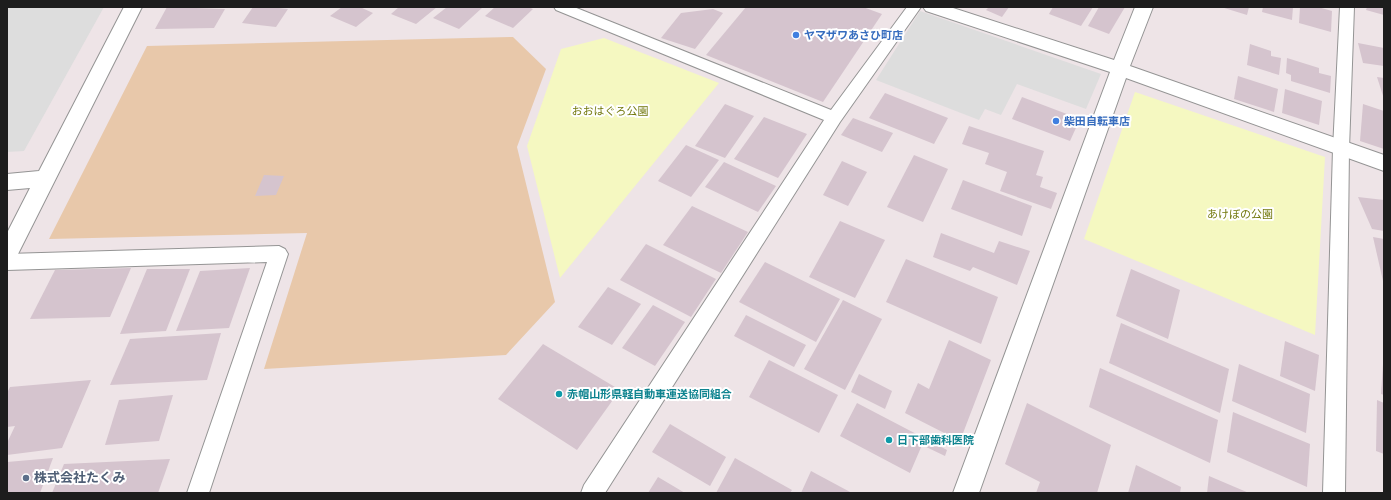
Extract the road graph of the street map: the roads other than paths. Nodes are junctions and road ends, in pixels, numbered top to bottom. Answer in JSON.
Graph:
{"nodes":[{"id":1,"x":133,"y":7,"type":"edge"},
{"id":2,"x":561,"y":7,"type":"edge"},
{"id":3,"x":914,"y":7,"type":"edge"},
{"id":4,"x":932,"y":7,"type":"edge"},
{"id":5,"x":1144,"y":7,"type":"edge"},
{"id":6,"x":1347,"y":7,"type":"edge"},
{"id":7,"x":1120,"y":69,"type":"junction"},
{"id":8,"x":834,"y":118,"type":"junction"},
{"id":9,"x":1341,"y":149,"type":"junction"},
{"id":10,"x":1384,"y":163,"type":"edge"},
{"id":11,"x":45,"y":179,"type":"junction"},
{"id":12,"x":7,"y":182,"type":"edge"},
{"id":13,"x":7,"y":254,"type":"edge"},
{"id":14,"x":7,"y":262,"type":"edge"},
{"id":15,"x":198,"y":493,"type":"edge"},
{"id":16,"x":592,"y":493,"type":"edge"},
{"id":17,"x":966,"y":493,"type":"edge"},
{"id":18,"x":1334,"y":493,"type":"edge"}],
"edges":[{"from":1,"to":11,"type":"street"},
{"from":2,"to":8,"type":"lane"},
{"from":3,"to":8,"type":"lane"},
{"from":4,"to":7,"type":"street"},
{"from":5,"to":7,"type":"street"},
{"from":6,"to":9,"type":"lane"},
{"from":7,"to":9,"type":"street"},
{"from":7,"to":17,"type":"street"},
{"from":8,"to":16,"type":"lane"},
{"from":9,"to":10,"type":"street"},
{"from":9,"to":18,"type":"lane"},
{"from":11,"to":12,"type":"street"},
{"from":11,"to":13,"type":"street"},
{"from":14,"to":15,"type":"lane"}]}
